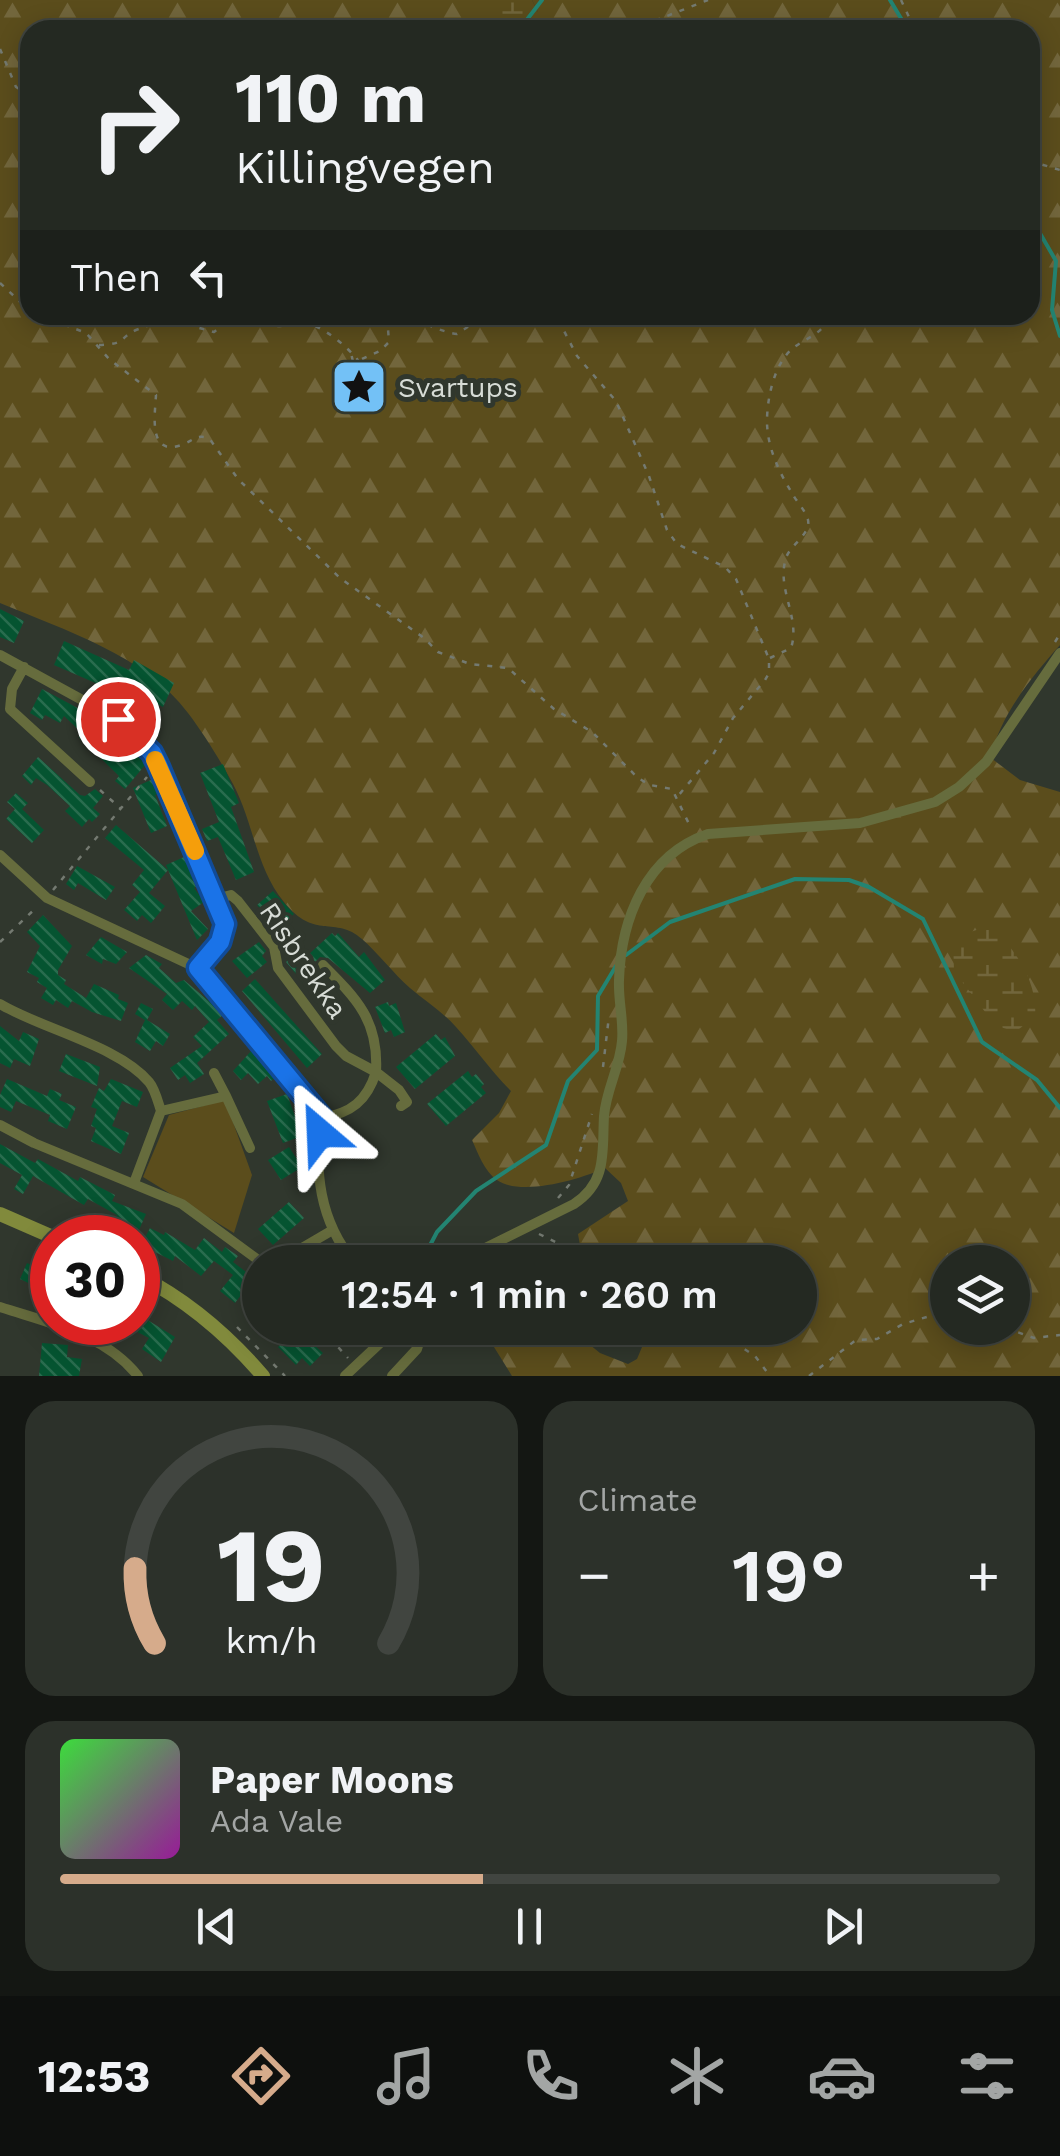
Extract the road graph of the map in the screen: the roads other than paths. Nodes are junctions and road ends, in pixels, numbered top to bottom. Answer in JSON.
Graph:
{"nodes":[{"id":1,"x":1056,"y":649,"type":"edge"},
{"id":2,"x":0,"y":655,"type":"edge"},
{"id":3,"x":24,"y":667,"type":"junction"},
{"id":4,"x":90,"y":782,"type":"road end"},
{"id":5,"x":0,"y":855,"type":"edge"},
{"id":6,"x":216,"y":900,"type":"junction"},
{"id":7,"x":323,"y":965,"type":"dead end"},
{"id":8,"x":198,"y":968,"type":"junction"},
{"id":9,"x":0,"y":1004,"type":"edge"},
{"id":10,"x":214,"y":1072,"type":"dead end"},
{"id":11,"x":376,"y":1072,"type":"junction"},
{"id":12,"x":226,"y":1096,"type":"junction"},
{"id":13,"x":401,"y":1106,"type":"dead end"},
{"id":14,"x":162,"y":1111,"type":"junction"},
{"id":15,"x":322,"y":1118,"type":"junction"},
{"id":16,"x":0,"y":1125,"type":"edge"},
{"id":17,"x":250,"y":1148,"type":"dead end"},
{"id":18,"x":134,"y":1183,"type":"junction"},
{"id":19,"x":0,"y":1214,"type":"edge"},
{"id":20,"x":30,"y":1227,"type":"edge"},
{"id":21,"x":331,"y":1231,"type":"junction"},
{"id":22,"x":307,"y":1245,"type":"edge"},
{"id":23,"x":341,"y":1245,"type":"edge"},
{"id":24,"x":490,"y":1245,"type":"edge"},
{"id":25,"x":242,"y":1248,"type":"edge"},
{"id":26,"x":160,"y":1286,"type":"edge"},
{"id":27,"x":0,"y":1307,"type":"edge"},
{"id":28,"x":378,"y":1345,"type":"edge"},
{"id":29,"x":418,"y":1345,"type":"edge"},
{"id":30,"x":138,"y":1376,"type":"edge"},
{"id":31,"x":263,"y":1376,"type":"edge"},
{"id":32,"x":345,"y":1376,"type":"edge"},
{"id":33,"x":392,"y":1376,"type":"edge"}],
"edges":[{"from":1,"to":24,"type":"street"},
{"from":2,"to":3,"type":"street","name":"Risbrekka"},
{"from":3,"to":4,"type":"street"},
{"from":3,"to":6,"type":"street","name":"Risbrekka"},
{"from":5,"to":8,"type":"street"},
{"from":6,"to":8,"type":"street"},
{"from":6,"to":11,"type":"street","name":"Risbrekka"},
{"from":7,"to":11,"type":"street","name":"Risbrekka"},
{"from":8,"to":15,"type":"street"},
{"from":9,"to":14,"type":"street"},
{"from":10,"to":12,"type":"street"},
{"from":11,"to":13,"type":"street","name":"Risbrekka"},
{"from":11,"to":15,"type":"street"},
{"from":12,"to":14,"type":"street"},
{"from":12,"to":17,"type":"street"},
{"from":14,"to":18,"type":"street"},
{"from":15,"to":21,"type":"street"},
{"from":16,"to":18,"type":"street"},
{"from":18,"to":25,"type":"street"},
{"from":19,"to":20,"type":"main road"},
{"from":21,"to":22,"type":"street"},
{"from":21,"to":23,"type":"street"},
{"from":26,"to":31,"type":"main road"},
{"from":27,"to":30,"type":"street"},
{"from":28,"to":32,"type":"street"},
{"from":29,"to":33,"type":"street"}]}
